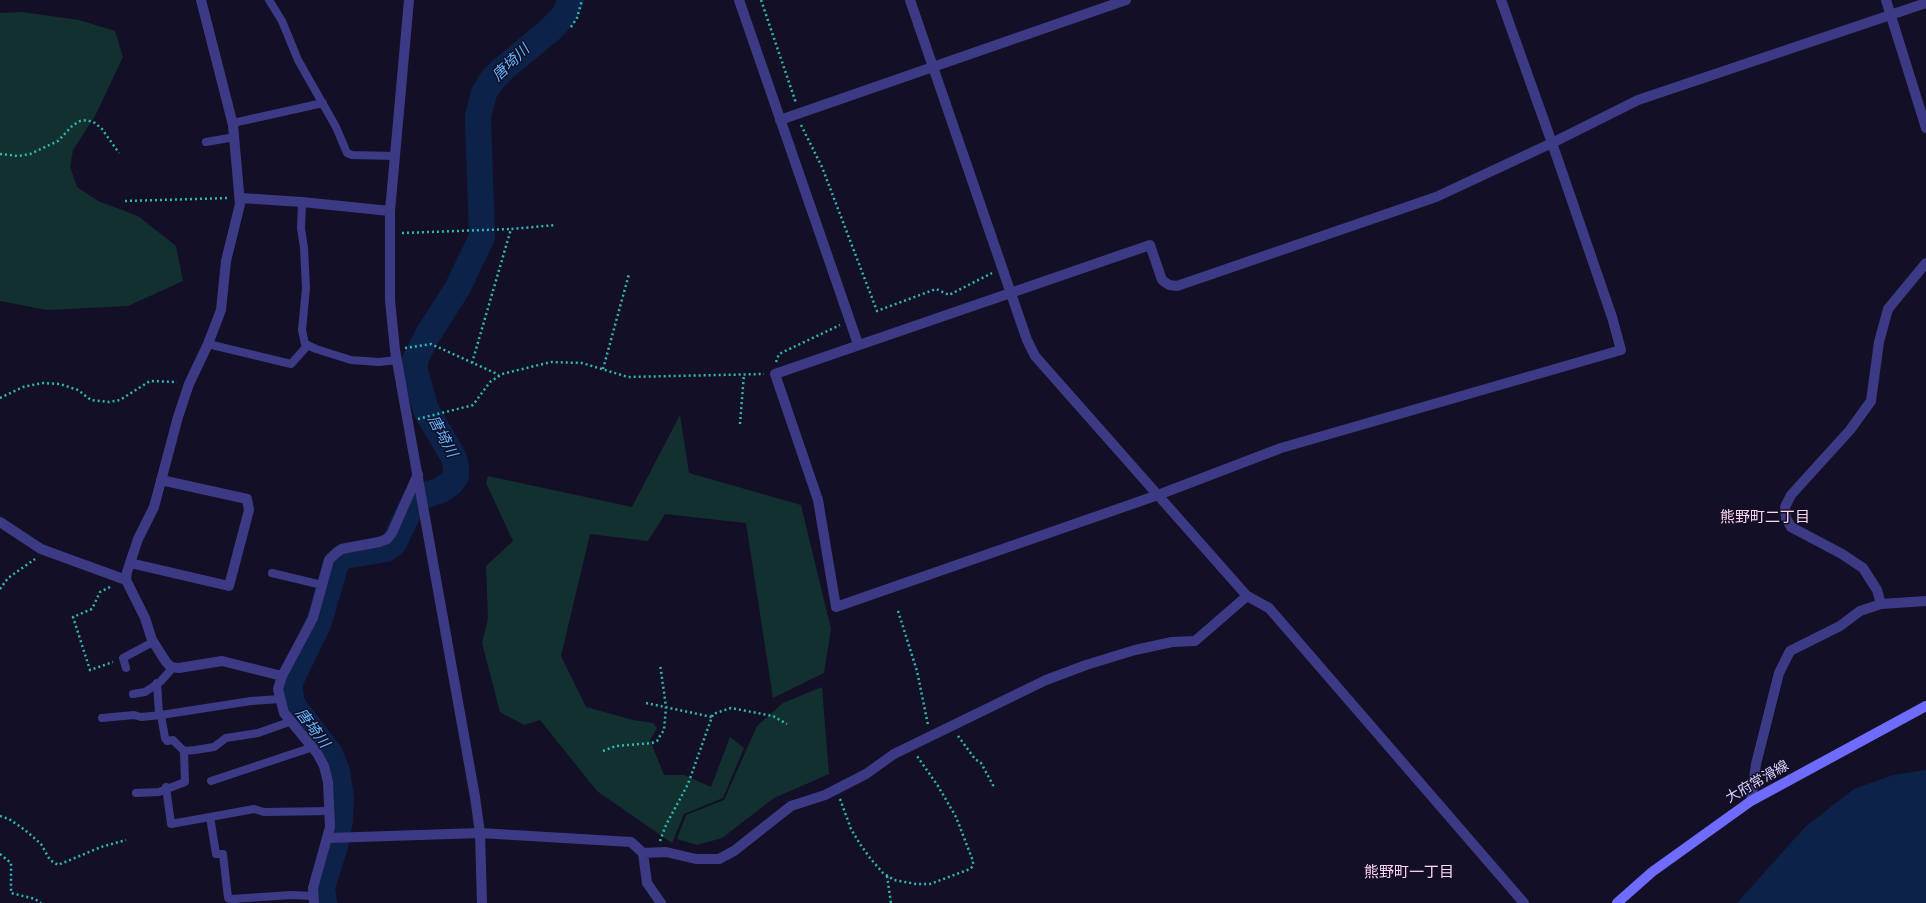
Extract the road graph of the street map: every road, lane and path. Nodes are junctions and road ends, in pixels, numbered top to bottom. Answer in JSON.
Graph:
{"nodes":[{"id":1,"x":201,"y":0,"type":"edge"},
{"id":2,"x":269,"y":0,"type":"edge"},
{"id":3,"x":409,"y":0,"type":"edge"},
{"id":4,"x":582,"y":0,"type":"edge"},
{"id":5,"x":739,"y":0,"type":"edge"},
{"id":6,"x":761,"y":0,"type":"edge"},
{"id":7,"x":910,"y":0,"type":"edge"},
{"id":8,"x":1126,"y":0,"type":"edge"},
{"id":9,"x":1501,"y":0,"type":"edge"},
{"id":10,"x":1886,"y":0,"type":"edge"},
{"id":11,"x":1926,"y":3,"type":"edge"},
{"id":12,"x":1890,"y":14,"type":"junction"},
{"id":13,"x":570,"y":27,"type":"dead end"},
{"id":14,"x":933,"y":67,"type":"junction"},
{"id":15,"x":323,"y":103,"type":"junction"},
{"id":16,"x":797,"y":113,"type":"junction"},
{"id":17,"x":780,"y":120,"type":"junction"},
{"id":18,"x":233,"y":123,"type":"junction"},
{"id":19,"x":1926,"y":128,"type":"edge"},
{"id":20,"x":235,"y":137,"type":"junction"},
{"id":21,"x":206,"y":142,"type":"dead end"},
{"id":22,"x":1552,"y":144,"type":"junction"},
{"id":23,"x":119,"y":152,"type":"dead end"},
{"id":24,"x":0,"y":154,"type":"edge"},
{"id":25,"x":395,"y":156,"type":"junction"},
{"id":26,"x":241,"y":198,"type":"junction"},
{"id":27,"x":125,"y":202,"type":"dead end"},
{"id":28,"x":302,"y":202,"type":"junction"},
{"id":29,"x":390,"y":211,"type":"junction"},
{"id":30,"x":556,"y":225,"type":"dead end"},
{"id":31,"x":511,"y":229,"type":"junction"},
{"id":32,"x":390,"y":234,"type":"junction"},
{"id":33,"x":1926,"y":263,"type":"edge"},
{"id":34,"x":1004,"y":268,"type":"junction"},
{"id":35,"x":629,"y":274,"type":"dead end"},
{"id":36,"x":1012,"y":292,"type":"junction"},
{"id":37,"x":849,"y":320,"type":"junction"},
{"id":38,"x":208,"y":344,"type":"junction"},
{"id":39,"x":858,"y":344,"type":"junction"},
{"id":40,"x":308,"y":345,"type":"junction"},
{"id":41,"x":396,"y":355,"type":"junction"},
{"id":42,"x":472,"y":363,"type":"junction"},
{"id":43,"x":603,"y":369,"type":"junction"},
{"id":44,"x":744,"y":374,"type":"junction"},
{"id":45,"x":775,"y":374,"type":"junction"},
{"id":46,"x":499,"y":376,"type":"junction"},
{"id":47,"x":190,"y":383,"type":"junction"},
{"id":48,"x":0,"y":398,"type":"edge"},
{"id":49,"x":409,"y":422,"type":"junction"},
{"id":50,"x":740,"y":424,"type":"dead end"},
{"id":51,"x":418,"y":474,"type":"junction"},
{"id":52,"x":161,"y":480,"type":"junction"},
{"id":53,"x":1158,"y":495,"type":"junction"},
{"id":54,"x":0,"y":522,"type":"edge"},
{"id":55,"x":47,"y":550,"type":"junction"},
{"id":56,"x":130,"y":563,"type":"junction"},
{"id":57,"x":272,"y":573,"type":"dead end"},
{"id":58,"x":125,"y":579,"type":"junction"},
{"id":59,"x":322,"y":585,"type":"junction"},
{"id":60,"x":0,"y":589,"type":"edge"},
{"id":61,"x":1247,"y":596,"type":"junction"},
{"id":62,"x":1926,"y":601,"type":"edge"},
{"id":63,"x":1881,"y":604,"type":"junction"},
{"id":64,"x":898,"y":611,"type":"dead end"},
{"id":65,"x":153,"y":642,"type":"junction"},
{"id":66,"x":122,"y":658,"type":"junction"},
{"id":67,"x":660,"y":664,"type":"dead end"},
{"id":68,"x":171,"y":667,"type":"junction"},
{"id":69,"x":126,"y":668,"type":"dead end"},
{"id":70,"x":282,"y":676,"type":"junction"},
{"id":71,"x":157,"y":683,"type":"junction"},
{"id":72,"x":133,"y":694,"type":"dead end"},
{"id":73,"x":280,"y":699,"type":"junction"},
{"id":74,"x":646,"y":703,"type":"dead end"},
{"id":75,"x":1926,"y":706,"type":"edge"},
{"id":76,"x":666,"y":707,"type":"junction"},
{"id":77,"x":161,"y":715,"type":"junction"},
{"id":78,"x":712,"y":717,"type":"junction"},
{"id":79,"x":102,"y":718,"type":"dead end"},
{"id":80,"x":292,"y":721,"type":"junction"},
{"id":81,"x":787,"y":724,"type":"dead end"},
{"id":82,"x":952,"y":726,"type":"junction"},
{"id":83,"x":932,"y":736,"type":"junction"},
{"id":84,"x":910,"y":746,"type":"junction"},
{"id":85,"x":313,"y":747,"type":"junction"},
{"id":86,"x":184,"y":751,"type":"junction"},
{"id":87,"x":603,"y":751,"type":"dead end"},
{"id":88,"x":210,"y":781,"type":"dead end"},
{"id":89,"x":166,"y":788,"type":"junction"},
{"id":90,"x":993,"y":789,"type":"dead end"},
{"id":91,"x":136,"y":793,"type":"dead end"},
{"id":92,"x":825,"y":795,"type":"junction"},
{"id":93,"x":1751,"y":801,"type":"junction"},
{"id":94,"x":330,"y":811,"type":"junction"},
{"id":95,"x":0,"y":816,"type":"edge"},
{"id":96,"x":210,"y":817,"type":"junction"},
{"id":97,"x":480,"y":833,"type":"junction"},
{"id":98,"x":328,"y":838,"type":"junction"},
{"id":99,"x":126,"y":840,"type":"dead end"},
{"id":100,"x":643,"y":853,"type":"junction"},
{"id":101,"x":657,"y":853,"type":"junction"},
{"id":102,"x":0,"y":854,"type":"edge"},
{"id":103,"x":887,"y":876,"type":"junction"},
{"id":104,"x":314,"y":900,"type":"edge"},
{"id":105,"x":232,"y":901,"type":"edge"},
{"id":106,"x":41,"y":903,"type":"edge"},
{"id":107,"x":482,"y":903,"type":"edge"},
{"id":108,"x":661,"y":903,"type":"edge"},
{"id":109,"x":891,"y":903,"type":"edge"},
{"id":110,"x":1524,"y":903,"type":"edge"},
{"id":111,"x":1617,"y":903,"type":"edge"}],
"edges":[{"from":1,"to":18,"type":"street"},
{"from":2,"to":15,"type":"lane"},
{"from":3,"to":25,"type":"street"},
{"from":4,"to":13,"type":"path"},
{"from":5,"to":17,"type":"street"},
{"from":6,"to":16,"type":"path"},
{"from":7,"to":14,"type":"street"},
{"from":8,"to":14,"type":"street"},
{"from":9,"to":22,"type":"street"},
{"from":10,"to":12,"type":"street"},
{"from":11,"to":12,"type":"street"},
{"from":12,"to":19,"type":"street"},
{"from":12,"to":22,"type":"street"},
{"from":14,"to":16,"type":"street"},
{"from":14,"to":34,"type":"street"},
{"from":15,"to":18,"type":"lane"},
{"from":15,"to":25,"type":"lane"},
{"from":16,"to":17,"type":"street"},
{"from":16,"to":34,"type":"path"},
{"from":17,"to":37,"type":"street"},
{"from":18,"to":20,"type":"street"},
{"from":20,"to":21,"type":"lane"},
{"from":20,"to":26,"type":"street"},
{"from":22,"to":36,"type":"street"},
{"from":22,"to":53,"type":"street"},
{"from":23,"to":24,"type":"path"},
{"from":25,"to":29,"type":"street"},
{"from":26,"to":27,"type":"path"},
{"from":26,"to":28,"type":"street"},
{"from":26,"to":38,"type":"street"},
{"from":28,"to":29,"type":"street"},
{"from":28,"to":40,"type":"lane"},
{"from":29,"to":32,"type":"street"},
{"from":30,"to":31,"type":"path"},
{"from":31,"to":32,"type":"path"},
{"from":31,"to":42,"type":"path"},
{"from":32,"to":41,"type":"street"},
{"from":33,"to":63,"type":"street"},
{"from":34,"to":36,"type":"street"},
{"from":35,"to":43,"type":"path"},
{"from":36,"to":39,"type":"street"},
{"from":36,"to":53,"type":"street"},
{"from":37,"to":39,"type":"street"},
{"from":37,"to":45,"type":"path"},
{"from":38,"to":40,"type":"lane"},
{"from":38,"to":47,"type":"street"},
{"from":39,"to":45,"type":"street"},
{"from":40,"to":41,"type":"lane"},
{"from":41,"to":42,"type":"path"},
{"from":41,"to":49,"type":"street"},
{"from":42,"to":46,"type":"path"},
{"from":43,"to":44,"type":"path"},
{"from":43,"to":46,"type":"path"},
{"from":44,"to":45,"type":"path"},
{"from":44,"to":50,"type":"path"},
{"from":45,"to":53,"type":"street"},
{"from":46,"to":49,"type":"path"},
{"from":47,"to":48,"type":"path"},
{"from":47,"to":52,"type":"street"},
{"from":49,"to":51,"type":"street"},
{"from":51,"to":59,"type":"street"},
{"from":51,"to":97,"type":"street"},
{"from":52,"to":56,"type":"street"},
{"from":52,"to":56,"type":"street"},
{"from":53,"to":61,"type":"street"},
{"from":54,"to":55,"type":"street"},
{"from":55,"to":58,"type":"street"},
{"from":55,"to":60,"type":"path"},
{"from":56,"to":58,"type":"street"},
{"from":57,"to":59,"type":"lane"},
{"from":58,"to":65,"type":"street"},
{"from":58,"to":66,"type":"path"},
{"from":59,"to":70,"type":"street"},
{"from":61,"to":82,"type":"street"},
{"from":61,"to":110,"type":"street"},
{"from":62,"to":63,"type":"street"},
{"from":63,"to":93,"type":"street"},
{"from":64,"to":83,"type":"path"},
{"from":65,"to":66,"type":"lane"},
{"from":65,"to":68,"type":"street"},
{"from":66,"to":69,"type":"lane"},
{"from":67,"to":76,"type":"path"},
{"from":68,"to":70,"type":"street"},
{"from":68,"to":71,"type":"lane"},
{"from":70,"to":73,"type":"street"},
{"from":71,"to":72,"type":"lane"},
{"from":71,"to":77,"type":"lane"},
{"from":73,"to":77,"type":"lane"},
{"from":73,"to":80,"type":"street"},
{"from":74,"to":76,"type":"path"},
{"from":75,"to":93,"type":"main road","name":"大府常滑線"},
{"from":76,"to":78,"type":"path"},
{"from":76,"to":87,"type":"path"},
{"from":77,"to":79,"type":"lane"},
{"from":77,"to":86,"type":"lane"},
{"from":78,"to":81,"type":"path"},
{"from":78,"to":101,"type":"path"},
{"from":80,"to":85,"type":"street"},
{"from":80,"to":86,"type":"lane"},
{"from":82,"to":83,"type":"street"},
{"from":82,"to":90,"type":"path"},
{"from":83,"to":84,"type":"street"},
{"from":84,"to":92,"type":"street"},
{"from":84,"to":103,"type":"path"},
{"from":85,"to":88,"type":"lane"},
{"from":85,"to":94,"type":"street"},
{"from":86,"to":89,"type":"lane"},
{"from":89,"to":91,"type":"lane"},
{"from":89,"to":96,"type":"lane"},
{"from":92,"to":101,"type":"street"},
{"from":92,"to":103,"type":"path"},
{"from":93,"to":111,"type":"main road","name":"大府常滑線"},
{"from":94,"to":96,"type":"lane"},
{"from":94,"to":98,"type":"street"},
{"from":95,"to":99,"type":"path"},
{"from":96,"to":105,"type":"lane"},
{"from":97,"to":98,"type":"street"},
{"from":97,"to":100,"type":"street"},
{"from":97,"to":107,"type":"street"},
{"from":98,"to":104,"type":"street"},
{"from":100,"to":101,"type":"street"},
{"from":100,"to":108,"type":"street"},
{"from":102,"to":106,"type":"path"},
{"from":103,"to":109,"type":"path"},
{"from":104,"to":105,"type":"lane"}]}
